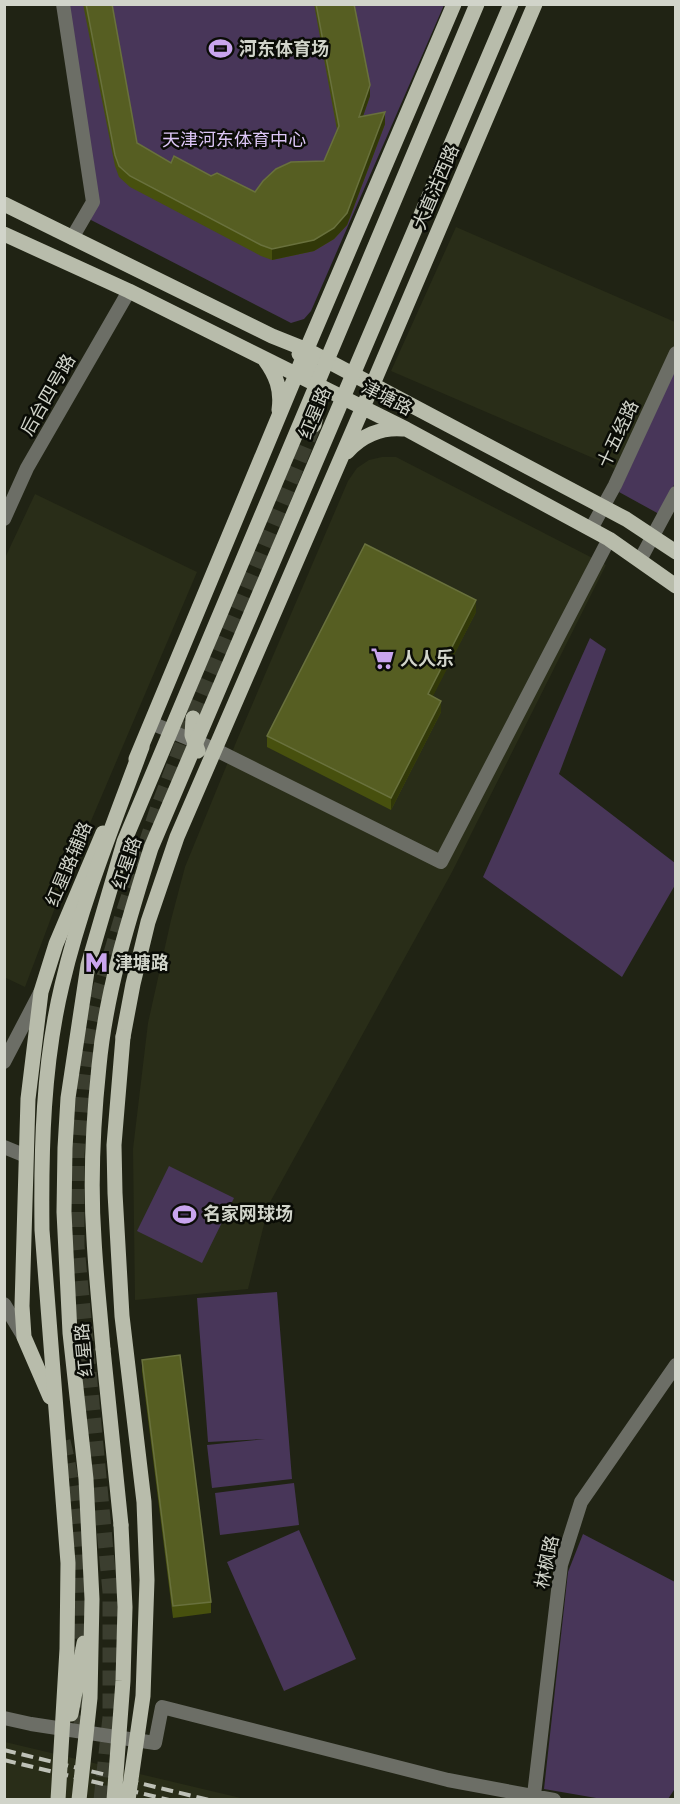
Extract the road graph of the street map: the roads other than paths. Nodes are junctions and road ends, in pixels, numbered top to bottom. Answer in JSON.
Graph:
{"nodes":[{"id":1,"x":63,"y":4,"type":"edge"},
{"id":2,"x":454,"y":4,"type":"edge"},
{"id":3,"x":477,"y":4,"type":"edge"},
{"id":4,"x":511,"y":4,"type":"edge"},
{"id":5,"x":535,"y":4,"type":"edge"},
{"id":6,"x":4,"y":204,"type":"edge"},
{"id":7,"x":4,"y":234,"type":"edge"},
{"id":8,"x":72,"y":238,"type":"junction"},
{"id":9,"x":129,"y":291,"type":"junction"},
{"id":10,"x":322,"y":316,"type":"junction"},
{"id":11,"x":272,"y":336,"type":"junction"},
{"id":12,"x":675,"y":353,"type":"edge"},
{"id":13,"x":305,"y":354,"type":"junction"},
{"id":14,"x":264,"y":359,"type":"junction"},
{"id":15,"x":297,"y":375,"type":"junction"},
{"id":16,"x":317,"y":385,"type":"junction"},
{"id":17,"x":372,"y":388,"type":"junction"},
{"id":18,"x":363,"y":408,"type":"junction"},
{"id":19,"x":277,"y":422,"type":"junction"},
{"id":20,"x":314,"y":425,"type":"tunnel mouth"},
{"id":21,"x":406,"y":429,"type":"junction"},
{"id":22,"x":340,"y":460,"type":"junction"},
{"id":23,"x":675,"y":493,"type":"edge"},
{"id":24,"x":602,"y":506,"type":"junction"},
{"id":25,"x":4,"y":519,"type":"edge"},
{"id":26,"x":591,"y":529,"type":"junction"},
{"id":27,"x":653,"y":536,"type":"junction"},
{"id":28,"x":609,"y":539,"type":"junction"},
{"id":29,"x":675,"y":552,"type":"edge"},
{"id":30,"x":640,"y":560,"type":"junction"},
{"id":31,"x":675,"y":586,"type":"edge"},
{"id":32,"x":193,"y":718,"type":"dead end"},
{"id":33,"x":151,"y":723,"type":"junction"},
{"id":34,"x":193,"y":740,"type":"junction"},
{"id":35,"x":142,"y":747,"type":"junction"},
{"id":36,"x":214,"y":749,"type":"junction"},
{"id":37,"x":199,"y":784,"type":"junction"},
{"id":38,"x":40,"y":992,"type":"junction"},
{"id":39,"x":4,"y":1062,"type":"edge"},
{"id":40,"x":4,"y":1147,"type":"edge"},
{"id":41,"x":26,"y":1156,"type":"junction"},
{"id":42,"x":4,"y":1304,"type":"edge"},
{"id":43,"x":24,"y":1337,"type":"junction"},
{"id":44,"x":675,"y":1365,"type":"edge"},
{"id":45,"x":50,"y":1397,"type":"dead end"},
{"id":46,"x":92,"y":1599,"type":"junction"},
{"id":47,"x":4,"y":1718,"type":"edge"},
{"id":48,"x":60,"y":1777,"type":"junction"},
{"id":49,"x":534,"y":1795,"type":"junction"},
{"id":50,"x":58,"y":1800,"type":"edge"},
{"id":51,"x":80,"y":1800,"type":"edge"},
{"id":52,"x":114,"y":1800,"type":"edge"},
{"id":53,"x":128,"y":1800,"type":"edge"},
{"id":54,"x":554,"y":1800,"type":"edge"}],
"edges":[{"from":1,"to":8,"type":"street"},
{"from":2,"to":10,"type":"main road"},
{"from":3,"to":46,"type":"main road","name":"红星路","bridge":true},
{"from":4,"to":52,"type":"main road","name":"红星路","bridge":true},
{"from":5,"to":17,"type":"main road","name":"大直沽西路"},
{"from":6,"to":8,"type":"main road","name":"津塘路"},
{"from":7,"to":9,"type":"main road","name":"津塘路"},
{"from":8,"to":11,"type":"main road","name":"津塘路"},
{"from":9,"to":14,"type":"main road","name":"津塘路"},
{"from":9,"to":25,"type":"street","name":"后台四号路"},
{"from":10,"to":11,"type":"main road"},
{"from":10,"to":13,"type":"main road"},
{"from":11,"to":13,"type":"main road","name":"津塘路"},
{"from":12,"to":24,"type":"street","name":"十五经路"},
{"from":13,"to":15,"type":"main road"},
{"from":13,"to":16,"type":"main road"},
{"from":13,"to":17,"type":"main road","name":"津塘路"},
{"from":14,"to":15,"type":"main road","name":"津塘路"},
{"from":14,"to":19,"type":"main road"},
{"from":15,"to":16,"type":"main road","name":"津塘路"},
{"from":15,"to":19,"type":"main road","name":"红星路辅路"},
{"from":16,"to":17,"type":"main road"},
{"from":16,"to":18,"type":"main road","name":"津塘路"},
{"from":16,"to":19,"type":"main road"},
{"from":16,"to":20,"type":"main road"},
{"from":17,"to":18,"type":"main road"},
{"from":17,"to":24,"type":"main road","name":"津塘路"},
{"from":18,"to":21,"type":"main road","name":"津塘路"},
{"from":18,"to":22,"type":"main road"},
{"from":19,"to":33,"type":"main road","name":"红星路辅路"},
{"from":21,"to":22,"type":"main road"},
{"from":21,"to":26,"type":"main road","name":"津塘路"},
{"from":22,"to":36,"type":"main road"},
{"from":23,"to":27,"type":"street"},
{"from":24,"to":26,"type":"street","name":"十五经路"},
{"from":24,"to":27,"type":"main road","name":"津塘路"},
{"from":26,"to":28,"type":"main road","name":"津塘路"},
{"from":27,"to":29,"type":"main road","name":"津塘路"},
{"from":27,"to":30,"type":"street"},
{"from":28,"to":30,"type":"main road","name":"津塘路"},
{"from":28,"to":36,"type":"street"},
{"from":30,"to":31,"type":"main road","name":"津塘路"},
{"from":32,"to":34,"type":"main road"},
{"from":33,"to":34,"type":"street"},
{"from":33,"to":35,"type":"main road","name":"红星路辅路"},
{"from":34,"to":36,"type":"street"},
{"from":34,"to":37,"type":"main road"},
{"from":35,"to":38,"type":"main road","name":"红星路辅路"},
{"from":35,"to":48,"type":"main road","bridge":true},
{"from":36,"to":37,"type":"main road"},
{"from":37,"to":53,"type":"main road","bridge":true},
{"from":38,"to":39,"type":"street"},
{"from":38,"to":41,"type":"main road","name":"红星路辅路"},
{"from":40,"to":41,"type":"street"},
{"from":41,"to":43,"type":"main road","name":"红星路辅路"},
{"from":42,"to":43,"type":"street"},
{"from":43,"to":45,"type":"main road","name":"红星路辅路"},
{"from":44,"to":49,"type":"street","name":"林枫路"},
{"from":46,"to":48,"type":"main road","bridge":true},
{"from":46,"to":51,"type":"main road","name":"红星路","bridge":true},
{"from":47,"to":49,"type":"street"},
{"from":48,"to":50,"type":"main road","bridge":true},
{"from":49,"to":54,"type":"street"}]}
